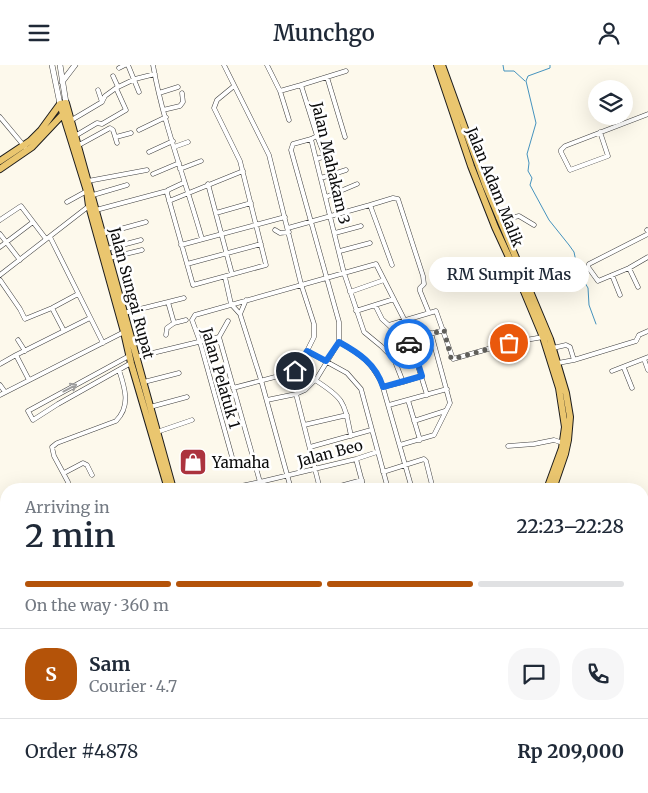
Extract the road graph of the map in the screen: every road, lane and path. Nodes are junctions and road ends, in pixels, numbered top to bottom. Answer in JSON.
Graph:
{"nodes":[{"id":1,"x":52,"y":65,"type":"edge"},
{"id":2,"x":60,"y":65,"type":"edge"},
{"id":3,"x":75,"y":65,"type":"edge"},
{"id":4,"x":80,"y":65,"type":"edge"},
{"id":5,"x":127,"y":65,"type":"edge"},
{"id":6,"x":153,"y":65,"type":"edge"},
{"id":7,"x":224,"y":65,"type":"edge"},
{"id":8,"x":266,"y":65,"type":"edge"},
{"id":9,"x":437,"y":65,"type":"edge"},
{"id":10,"x":442,"y":65,"type":"edge"},
{"id":11,"x":120,"y":68,"type":"dead end"},
{"id":12,"x":346,"y":71,"type":"dead end"},
{"id":13,"x":155,"y":74,"type":"junction"},
{"id":14,"x":67,"y":77,"type":"junction"},
{"id":15,"x":113,"y":77,"type":"dead end"},
{"id":16,"x":327,"y":77,"type":"junction"},
{"id":17,"x":135,"y":79,"type":"junction"},
{"id":18,"x":59,"y":83,"type":"junction"},
{"id":19,"x":301,"y":85,"type":"junction"},
{"id":20,"x":234,"y":86,"type":"junction"},
{"id":21,"x":178,"y":87,"type":"dead end"},
{"id":22,"x":117,"y":88,"type":"junction"},
{"id":23,"x":98,"y":90,"type":"dead end"},
{"id":24,"x":280,"y":91,"type":"junction"},
{"id":25,"x":139,"y":92,"type":"dead end"},
{"id":26,"x":159,"y":93,"type":"junction"},
{"id":27,"x":182,"y":93,"type":"dead end"},
{"id":28,"x":102,"y":102,"type":"junction"},
{"id":29,"x":63,"y":104,"type":"junction"},
{"id":30,"x":164,"y":110,"type":"junction"},
{"id":31,"x":65,"y":112,"type":"junction"},
{"id":32,"x":648,"y":114,"type":"edge"},
{"id":33,"x":0,"y":117,"type":"edge"},
{"id":34,"x":166,"y":117,"type":"junction"},
{"id":35,"x":289,"y":120,"type":"dead end"},
{"id":36,"x":70,"y":121,"type":"junction"},
{"id":37,"x":139,"y":130,"type":"dead end"},
{"id":38,"x":131,"y":133,"type":"dead end"},
{"id":39,"x":600,"y":133,"type":"junction"},
{"id":40,"x":75,"y":136,"type":"junction"},
{"id":41,"x":317,"y":136,"type":"junction"},
{"id":42,"x":116,"y":137,"type":"junction"},
{"id":43,"x":345,"y":137,"type":"dead end"},
{"id":44,"x":311,"y":139,"type":"junction"},
{"id":45,"x":173,"y":141,"type":"junction"},
{"id":46,"x":188,"y":142,"type":"dead end"},
{"id":47,"x":117,"y":143,"type":"dead end"},
{"id":48,"x":79,"y":145,"type":"junction"},
{"id":49,"x":174,"y":147,"type":"junction"},
{"id":50,"x":26,"y":148,"type":"junction"},
{"id":51,"x":148,"y":152,"type":"dead end"},
{"id":52,"x":316,"y":159,"type":"junction"},
{"id":53,"x":0,"y":161,"type":"edge"},
{"id":54,"x":201,"y":161,"type":"dead end"},
{"id":55,"x":179,"y":163,"type":"junction"},
{"id":56,"x":0,"y":169,"type":"edge"},
{"id":57,"x":180,"y":169,"type":"junction"},
{"id":58,"x":147,"y":170,"type":"dead end"},
{"id":59,"x":346,"y":170,"type":"dead end"},
{"id":60,"x":242,"y":171,"type":"junction"},
{"id":61,"x":153,"y":174,"type":"dead end"},
{"id":62,"x":321,"y":178,"type":"junction"},
{"id":63,"x":88,"y":181,"type":"junction"},
{"id":64,"x":183,"y":183,"type":"junction"},
{"id":65,"x":357,"y":184,"type":"dead end"},
{"id":66,"x":128,"y":185,"type":"dead end"},
{"id":67,"x":208,"y":185,"type":"junction"},
{"id":68,"x":167,"y":191,"type":"junction"},
{"id":69,"x":90,"y":193,"type":"junction"},
{"id":70,"x":187,"y":193,"type":"junction"},
{"id":71,"x":326,"y":197,"type":"junction"},
{"id":72,"x":169,"y":201,"type":"junction"},
{"id":73,"x":67,"y":202,"type":"dead end"},
{"id":74,"x":251,"y":203,"type":"junction"},
{"id":75,"x":370,"y":205,"type":"junction"},
{"id":76,"x":93,"y":207,"type":"junction"},
{"id":77,"x":216,"y":213,"type":"junction"},
{"id":78,"x":331,"y":216,"type":"junction"},
{"id":79,"x":285,"y":217,"type":"junction"},
{"id":80,"x":498,"y":217,"type":"junction"},
{"id":81,"x":0,"y":220,"type":"edge"},
{"id":82,"x":311,"y":221,"type":"junction"},
{"id":83,"x":33,"y":222,"type":"junction"},
{"id":84,"x":146,"y":222,"type":"dead end"},
{"id":85,"x":256,"y":224,"type":"junction"},
{"id":86,"x":534,"y":225,"type":"dead end"},
{"id":87,"x":361,"y":226,"type":"dead end"},
{"id":88,"x":276,"y":230,"type":"dead end"},
{"id":89,"x":288,"y":230,"type":"junction"},
{"id":90,"x":648,"y":232,"type":"edge"},
{"id":91,"x":222,"y":233,"type":"junction"},
{"id":92,"x":336,"y":233,"type":"junction"},
{"id":93,"x":0,"y":234,"type":"edge"},
{"id":94,"x":102,"y":234,"type":"junction"},
{"id":95,"x":48,"y":238,"type":"junction"},
{"id":96,"x":202,"y":239,"type":"junction"},
{"id":97,"x":141,"y":240,"type":"dead end"},
{"id":98,"x":6,"y":243,"type":"junction"},
{"id":99,"x":370,"y":243,"type":"dead end"},
{"id":100,"x":261,"y":244,"type":"junction"},
{"id":101,"x":181,"y":245,"type":"junction"},
{"id":102,"x":0,"y":247,"type":"edge"},
{"id":103,"x":106,"y":249,"type":"junction"},
{"id":104,"x":142,"y":250,"type":"dead end"},
{"id":105,"x":340,"y":251,"type":"junction"},
{"id":106,"x":226,"y":254,"type":"junction"},
{"id":107,"x":648,"y":257,"type":"edge"},
{"id":108,"x":110,"y":258,"type":"junction"},
{"id":109,"x":20,"y":260,"type":"junction"},
{"id":110,"x":187,"y":264,"type":"junction"},
{"id":111,"x":392,"y":265,"type":"dead end"},
{"id":112,"x":629,"y":268,"type":"junction"},
{"id":113,"x":344,"y":273,"type":"junction"},
{"id":114,"x":232,"y":274,"type":"junction"},
{"id":115,"x":0,"y":275,"type":"edge"},
{"id":116,"x":612,"y":275,"type":"junction"},
{"id":117,"x":521,"y":276,"type":"junction"},
{"id":118,"x":225,"y":277,"type":"junction"},
{"id":119,"x":326,"y":279,"type":"junction"},
{"id":120,"x":0,"y":280,"type":"edge"},
{"id":121,"x":384,"y":280,"type":"junction"},
{"id":122,"x":301,"y":285,"type":"junction"},
{"id":123,"x":638,"y":287,"type":"dead end"},
{"id":124,"x":350,"y":292,"type":"junction"},
{"id":125,"x":117,"y":293,"type":"junction"},
{"id":126,"x":78,"y":294,"type":"junction"},
{"id":127,"x":620,"y":295,"type":"dead end"},
{"id":128,"x":184,"y":298,"type":"dead end"},
{"id":129,"x":394,"y":299,"type":"junction"},
{"id":130,"x":247,"y":300,"type":"junction"},
{"id":131,"x":168,"y":302,"type":"junction"},
{"id":132,"x":231,"y":304,"type":"junction"},
{"id":133,"x":376,"y":305,"type":"junction"},
{"id":134,"x":52,"y":308,"type":"junction"},
{"id":135,"x":356,"y":311,"type":"junction"},
{"id":136,"x":124,"y":313,"type":"junction"},
{"id":137,"x":429,"y":313,"type":"junction"},
{"id":138,"x":240,"y":314,"type":"junction"},
{"id":139,"x":90,"y":318,"type":"junction"},
{"id":140,"x":186,"y":320,"type":"dead end"},
{"id":141,"x":228,"y":321,"type":"dead end"},
{"id":142,"x":405,"y":321,"type":"junction"},
{"id":143,"x":174,"y":323,"type":"junction"},
{"id":144,"x":389,"y":325,"type":"junction"},
{"id":145,"x":444,"y":330,"type":"junction"},
{"id":146,"x":64,"y":331,"type":"junction"},
{"id":147,"x":124,"y":331,"type":"junction"},
{"id":148,"x":648,"y":331,"type":"edge"},
{"id":149,"x":431,"y":333,"type":"junction"},
{"id":150,"x":166,"y":335,"type":"dead end"},
{"id":151,"x":219,"y":337,"type":"junction"},
{"id":152,"x":546,"y":339,"type":"junction"},
{"id":153,"x":18,"y":340,"type":"dead end"},
{"id":154,"x":406,"y":341,"type":"junction"},
{"id":155,"x":200,"y":342,"type":"junction"},
{"id":156,"x":339,"y":342,"type":"junction"},
{"id":157,"x":103,"y":343,"type":"junction"},
{"id":158,"x":552,"y":348,"type":"junction"},
{"id":159,"x":25,"y":351,"type":"junction"},
{"id":160,"x":307,"y":351,"type":"junction"},
{"id":161,"x":16,"y":355,"type":"junction"},
{"id":162,"x":646,"y":358,"type":"edge"},
{"id":163,"x":132,"y":359,"type":"junction"},
{"id":164,"x":574,"y":360,"type":"junction"},
{"id":165,"x":326,"y":361,"type":"junction"},
{"id":166,"x":0,"y":364,"type":"edge"},
{"id":167,"x":554,"y":364,"type":"junction"},
{"id":168,"x":624,"y":368,"type":"junction"},
{"id":169,"x":119,"y":370,"type":"junction"},
{"id":170,"x":648,"y":370,"type":"edge"},
{"id":171,"x":612,"y":371,"type":"dead end"},
{"id":172,"x":179,"y":373,"type":"dead end"},
{"id":173,"x":422,"y":376,"type":"junction"},
{"id":174,"x":28,"y":380,"type":"junction"},
{"id":175,"x":261,"y":381,"type":"junction"},
{"id":176,"x":315,"y":381,"type":"junction"},
{"id":177,"x":403,"y":382,"type":"junction"},
{"id":178,"x":144,"y":383,"type":"junction"},
{"id":179,"x":0,"y":385,"type":"edge"},
{"id":180,"x":383,"y":387,"type":"junction"},
{"id":181,"x":233,"y":388,"type":"junction"},
{"id":182,"x":632,"y":388,"type":"dead end"},
{"id":183,"x":447,"y":389,"type":"junction"},
{"id":184,"x":5,"y":392,"type":"junction"},
{"id":185,"x":296,"y":394,"type":"junction"},
{"id":186,"x":0,"y":395,"type":"edge"},
{"id":187,"x":427,"y":395,"type":"junction"},
{"id":188,"x":53,"y":397,"type":"junction"},
{"id":189,"x":187,"y":397,"type":"dead end"},
{"id":190,"x":267,"y":400,"type":"junction"},
{"id":191,"x":408,"y":400,"type":"junction"},
{"id":192,"x":58,"y":404,"type":"junction"},
{"id":193,"x":389,"y":405,"type":"junction"},
{"id":194,"x":150,"y":407,"type":"junction"},
{"id":195,"x":446,"y":411,"type":"junction"},
{"id":196,"x":347,"y":415,"type":"junction"},
{"id":197,"x":192,"y":420,"type":"dead end"},
{"id":198,"x":414,"y":421,"type":"junction"},
{"id":199,"x":304,"y":425,"type":"junction"},
{"id":200,"x":371,"y":430,"type":"junction"},
{"id":201,"x":157,"y":432,"type":"junction"},
{"id":202,"x":352,"y":436,"type":"junction"},
{"id":203,"x":420,"y":439,"type":"junction"},
{"id":204,"x":563,"y":443,"type":"junction"},
{"id":205,"x":400,"y":445,"type":"junction"},
{"id":206,"x":508,"y":446,"type":"dead end"},
{"id":207,"x":310,"y":447,"type":"junction"},
{"id":208,"x":377,"y":452,"type":"junction"},
{"id":209,"x":356,"y":459,"type":"junction"},
{"id":210,"x":254,"y":463,"type":"junction"},
{"id":211,"x":405,"y":464,"type":"junction"},
{"id":212,"x":314,"y":468,"type":"junction"},
{"id":213,"x":383,"y":472,"type":"junction"},
{"id":214,"x":64,"y":473,"type":"junction"},
{"id":215,"x":92,"y":475,"type":"dead end"},
{"id":216,"x":288,"y":475,"type":"junction"},
{"id":217,"x":362,"y":480,"type":"junction"},
{"id":218,"x":260,"y":482,"type":"junction"},
{"id":219,"x":68,"y":483,"type":"edge"},
{"id":220,"x":166,"y":483,"type":"edge"},
{"id":221,"x":171,"y":483,"type":"edge"},
{"id":222,"x":256,"y":483,"type":"edge"},
{"id":223,"x":290,"y":483,"type":"edge"},
{"id":224,"x":318,"y":483,"type":"edge"},
{"id":225,"x":353,"y":483,"type":"edge"},
{"id":226,"x":363,"y":483,"type":"edge"},
{"id":227,"x":386,"y":483,"type":"edge"},
{"id":228,"x":410,"y":483,"type":"edge"},
{"id":229,"x":432,"y":483,"type":"edge"},
{"id":230,"x":550,"y":483,"type":"edge"},
{"id":231,"x":555,"y":483,"type":"edge"}],
"edges":[{"from":1,"to":18,"type":"street"},
{"from":2,"to":18,"type":"street"},
{"from":3,"to":14,"type":"street"},
{"from":4,"to":14,"type":"street"},
{"from":5,"to":11,"type":"street"},
{"from":5,"to":17,"type":"street"},
{"from":6,"to":13,"type":"street"},
{"from":7,"to":20,"type":"street"},
{"from":8,"to":24,"type":"street"},
{"from":9,"to":117,"type":"main road","name":"Jalan Adam Malik"},
{"from":10,"to":80,"type":"main road","name":"Jalan Adam Malik"},
{"from":12,"to":16,"type":"street"},
{"from":13,"to":17,"type":"street"},
{"from":13,"to":26,"type":"street"},
{"from":14,"to":18,"type":"street"},
{"from":15,"to":22,"type":"street"},
{"from":16,"to":19,"type":"street"},
{"from":16,"to":43,"type":"street"},
{"from":17,"to":22,"type":"street"},
{"from":17,"to":25,"type":"street"},
{"from":18,"to":29,"type":"street"},
{"from":19,"to":24,"type":"street","name":"Jalan Mahakam 3"},
{"from":19,"to":41,"type":"street","name":"Jalan Mahakam 3"},
{"from":20,"to":60,"type":"street"},
{"from":20,"to":79,"type":"street"},
{"from":21,"to":26,"type":"street"},
{"from":22,"to":28,"type":"street"},
{"from":22,"to":40,"type":"street"},
{"from":23,"to":28,"type":"street"},
{"from":24,"to":35,"type":"street"},
{"from":26,"to":30,"type":"street"},
{"from":27,"to":30,"type":"street"},
{"from":28,"to":36,"type":"street"},
{"from":29,"to":31,"type":"main road","name":"Jalan Sungai Rupat"},
{"from":29,"to":50,"type":"main road"},
{"from":30,"to":34,"type":"street"},
{"from":31,"to":36,"type":"main road","name":"Jalan Sungai Rupat"},
{"from":31,"to":50,"type":"main road"},
{"from":31,"to":69,"type":"main road","name":"Jalan Sungai Rupat"},
{"from":32,"to":39,"type":"street"},
{"from":33,"to":50,"type":"street"},
{"from":34,"to":37,"type":"street"},
{"from":34,"to":45,"type":"street"},
{"from":36,"to":40,"type":"main road","name":"Jalan Sungai Rupat"},
{"from":38,"to":42,"type":"street"},
{"from":39,"to":39,"type":"street"},
{"from":40,"to":48,"type":"main road","name":"Jalan Sungai Rupat"},
{"from":41,"to":44,"type":"street","name":"Jalan Mahakam 3"},
{"from":41,"to":52,"type":"street"},
{"from":42,"to":47,"type":"street"},
{"from":42,"to":48,"type":"street"},
{"from":44,"to":52,"type":"street","name":"Jalan Mahakam 3"},
{"from":44,"to":82,"type":"street"},
{"from":45,"to":49,"type":"street"},
{"from":45,"to":51,"type":"street"},
{"from":46,"to":49,"type":"street"},
{"from":48,"to":63,"type":"main road","name":"Jalan Sungai Rupat"},
{"from":49,"to":55,"type":"street"},
{"from":50,"to":53,"type":"main road"},
{"from":50,"to":56,"type":"main road"},
{"from":52,"to":62,"type":"street","name":"Jalan Mahakam 3"},
{"from":54,"to":57,"type":"street"},
{"from":55,"to":57,"type":"street"},
{"from":55,"to":61,"type":"street"},
{"from":57,"to":64,"type":"street"},
{"from":58,"to":63,"type":"street"},
{"from":59,"to":62,"type":"street"},
{"from":60,"to":67,"type":"street"},
{"from":60,"to":74,"type":"street"},
{"from":62,"to":71,"type":"street","name":"Jalan Mahakam 3"},
{"from":63,"to":69,"type":"main road","name":"Jalan Sungai Rupat"},
{"from":64,"to":68,"type":"street"},
{"from":64,"to":70,"type":"street"},
{"from":65,"to":71,"type":"street"},
{"from":66,"to":69,"type":"street"},
{"from":67,"to":70,"type":"street"},
{"from":67,"to":77,"type":"street"},
{"from":68,"to":72,"type":"street"},
{"from":68,"to":76,"type":"street"},
{"from":69,"to":73,"type":"street"},
{"from":69,"to":76,"type":"main road","name":"Jalan Sungai Rupat"},
{"from":70,"to":72,"type":"street"},
{"from":70,"to":96,"type":"street"},
{"from":71,"to":78,"type":"street","name":"Jalan Mahakam 3"},
{"from":72,"to":101,"type":"street"},
{"from":74,"to":77,"type":"street"},
{"from":74,"to":85,"type":"street"},
{"from":75,"to":78,"type":"street"},
{"from":75,"to":111,"type":"street"},
{"from":75,"to":137,"type":"street"},
{"from":76,"to":94,"type":"main road","name":"Jalan Sungai Rupat"},
{"from":76,"to":95,"type":"street"},
{"from":76,"to":125,"type":"main road","name":"Jalan Sungai Rupat"},
{"from":77,"to":91,"type":"street"},
{"from":78,"to":82,"type":"street"},
{"from":78,"to":92,"type":"street","name":"Jalan Mahakam 3"},
{"from":79,"to":85,"type":"street"},
{"from":79,"to":89,"type":"street"},
{"from":80,"to":86,"type":"street"},
{"from":80,"to":117,"type":"main road","name":"Jalan Adam Malik"},
{"from":81,"to":83,"type":"street"},
{"from":82,"to":89,"type":"street"},
{"from":82,"to":119,"type":"street"},
{"from":83,"to":95,"type":"street"},
{"from":83,"to":98,"type":"street"},
{"from":84,"to":94,"type":"street"},
{"from":85,"to":91,"type":"street"},
{"from":85,"to":100,"type":"street"},
{"from":87,"to":92,"type":"street"},
{"from":88,"to":89,"type":"street"},
{"from":89,"to":122,"type":"street"},
{"from":90,"to":116,"type":"street"},
{"from":91,"to":96,"type":"street"},
{"from":91,"to":106,"type":"street"},
{"from":92,"to":105,"type":"street","name":"Jalan Mahakam 3"},
{"from":93,"to":98,"type":"street"},
{"from":94,"to":103,"type":"main road","name":"Jalan Sungai Rupat"},
{"from":95,"to":109,"type":"street"},
{"from":95,"to":126,"type":"street"},
{"from":96,"to":101,"type":"street"},
{"from":97,"to":103,"type":"street"},
{"from":98,"to":102,"type":"street"},
{"from":98,"to":109,"type":"street"},
{"from":99,"to":105,"type":"street"},
{"from":100,"to":106,"type":"street"},
{"from":100,"to":114,"type":"street"},
{"from":101,"to":110,"type":"street"},
{"from":103,"to":108,"type":"main road","name":"Jalan Sungai Rupat"},
{"from":104,"to":108,"type":"street"},
{"from":105,"to":113,"type":"street","name":"Jalan Mahakam 3"},
{"from":106,"to":110,"type":"street"},
{"from":106,"to":114,"type":"street"},
{"from":107,"to":112,"type":"street"},
{"from":108,"to":125,"type":"main road","name":"Jalan Sungai Rupat"},
{"from":109,"to":115,"type":"street"},
{"from":110,"to":118,"type":"street"},
{"from":112,"to":116,"type":"street"},
{"from":112,"to":123,"type":"street"},
{"from":113,"to":119,"type":"street"},
{"from":113,"to":121,"type":"street"},
{"from":113,"to":124,"type":"street","name":"Jalan Mahakam 3"},
{"from":114,"to":118,"type":"street"},
{"from":116,"to":127,"type":"street"},
{"from":117,"to":152,"type":"main road","name":"Jalan Adam Malik"},
{"from":118,"to":132,"type":"street"},
{"from":119,"to":122,"type":"street"},
{"from":119,"to":156,"type":"street"},
{"from":120,"to":134,"type":"street"},
{"from":121,"to":124,"type":"street"},
{"from":121,"to":129,"type":"street"},
{"from":122,"to":130,"type":"street"},
{"from":122,"to":160,"type":"street"},
{"from":124,"to":135,"type":"street","name":"Jalan Mahakam 3"},
{"from":125,"to":136,"type":"main road","name":"Jalan Sungai Rupat"},
{"from":125,"to":147,"type":"main road","name":"Jalan Sungai Rupat"},
{"from":126,"to":134,"type":"street"},
{"from":126,"to":139,"type":"street"},
{"from":128,"to":131,"type":"street"},
{"from":129,"to":133,"type":"street"},
{"from":129,"to":142,"type":"street"},
{"from":130,"to":132,"type":"street"},
{"from":130,"to":138,"type":"street"},
{"from":131,"to":136,"type":"street"},
{"from":131,"to":143,"type":"street"},
{"from":132,"to":138,"type":"street"},
{"from":132,"to":155,"type":"street","name":"Jalan Pelatuk 1"},
{"from":133,"to":135,"type":"street"},
{"from":133,"to":144,"type":"street"},
{"from":134,"to":146,"type":"street"},
{"from":135,"to":177,"type":"street","name":"Jalan Mahakam 3"},
{"from":136,"to":163,"type":"main road","name":"Jalan Sungai Rupat"},
{"from":137,"to":142,"type":"street"},
{"from":137,"to":145,"type":"street"},
{"from":138,"to":175,"type":"street"},
{"from":139,"to":146,"type":"street"},
{"from":139,"to":157,"type":"street"},
{"from":140,"to":143,"type":"street"},
{"from":141,"to":151,"type":"street"},
{"from":142,"to":144,"type":"street"},
{"from":143,"to":150,"type":"street"},
{"from":144,"to":154,"type":"street"},
{"from":145,"to":149,"type":"street"},
{"from":145,"to":152,"type":"street"},
{"from":146,"to":159,"type":"street"},
{"from":147,"to":157,"type":"street"},
{"from":147,"to":163,"type":"main road","name":"Jalan Sungai Rupat"},
{"from":148,"to":164,"type":"street"},
{"from":149,"to":154,"type":"street"},
{"from":149,"to":183,"type":"street"},
{"from":151,"to":155,"type":"street"},
{"from":151,"to":181,"type":"street"},
{"from":152,"to":158,"type":"main road","name":"Jalan Adam Malik"},
{"from":152,"to":167,"type":"main road","name":"Jalan Adam Malik"},
{"from":153,"to":159,"type":"street"},
{"from":154,"to":173,"type":"street"},
{"from":155,"to":163,"type":"street"},
{"from":155,"to":210,"type":"street","name":"Jalan Pelatuk 1"},
{"from":156,"to":165,"type":"street"},
{"from":156,"to":180,"type":"street"},
{"from":157,"to":174,"type":"street"},
{"from":158,"to":164,"type":"street"},
{"from":158,"to":167,"type":"main road","name":"Jalan Adam Malik"},
{"from":159,"to":161,"type":"street"},
{"from":160,"to":165,"type":"street"},
{"from":160,"to":175,"type":"street"},
{"from":161,"to":166,"type":"street"},
{"from":161,"to":174,"type":"street"},
{"from":162,"to":168,"type":"street"},
{"from":162,"to":170,"type":"street"},
{"from":163,"to":169,"type":"street"},
{"from":163,"to":178,"type":"main road","name":"Jalan Sungai Rupat"},
{"from":188,"to":163,"type":"street","one_way":true},
{"from":163,"to":220,"type":"main road","name":"Jalan Sungai Rupat"},
{"from":164,"to":167,"type":"street"},
{"from":165,"to":176,"type":"street"},
{"from":165,"to":200,"type":"street"},
{"from":167,"to":204,"type":"main road","name":"Jalan Adam Malik"},
{"from":167,"to":231,"type":"main road","name":"Jalan Adam Malik"},
{"from":168,"to":171,"type":"street"},
{"from":168,"to":182,"type":"street"},
{"from":169,"to":192,"type":"street"},
{"from":169,"to":214,"type":"street"},
{"from":172,"to":178,"type":"street"},
{"from":173,"to":177,"type":"street"},
{"from":173,"to":187,"type":"street"},
{"from":174,"to":184,"type":"street"},
{"from":175,"to":181,"type":"street"},
{"from":175,"to":190,"type":"street"},
{"from":176,"to":185,"type":"street"},
{"from":176,"to":196,"type":"street"},
{"from":177,"to":180,"type":"street"},
{"from":178,"to":194,"type":"main road","name":"Jalan Sungai Rupat"},
{"from":179,"to":184,"type":"street"},
{"from":180,"to":193,"type":"street"},
{"from":181,"to":210,"type":"street"},
{"from":183,"to":187,"type":"street"},
{"from":183,"to":195,"type":"street"},
{"from":184,"to":186,"type":"street"},
{"from":185,"to":190,"type":"street"},
{"from":185,"to":199,"type":"street"},
{"from":187,"to":191,"type":"street"},
{"from":188,"to":192,"type":"street"},
{"from":188,"to":192,"type":"street"},
{"from":189,"to":194,"type":"street"},
{"from":190,"to":216,"type":"street"},
{"from":191,"to":193,"type":"street"},
{"from":191,"to":198,"type":"street"},
{"from":193,"to":205,"type":"street"},
{"from":194,"to":201,"type":"main road","name":"Jalan Sungai Rupat"},
{"from":195,"to":198,"type":"street"},
{"from":195,"to":203,"type":"street"},
{"from":196,"to":199,"type":"street"},
{"from":196,"to":202,"type":"street"},
{"from":197,"to":201,"type":"street"},
{"from":198,"to":203,"type":"street"},
{"from":199,"to":207,"type":"street"},
{"from":200,"to":202,"type":"street"},
{"from":200,"to":208,"type":"street"},
{"from":201,"to":221,"type":"main road","name":"Jalan Sungai Rupat"},
{"from":202,"to":207,"type":"street"},
{"from":203,"to":205,"type":"street"},
{"from":204,"to":206,"type":"street"},
{"from":204,"to":230,"type":"main road","name":"Jalan Adam Malik"},
{"from":205,"to":211,"type":"street"},
{"from":207,"to":212,"type":"street"},
{"from":208,"to":209,"type":"street","name":"Jalan Beo"},
{"from":208,"to":213,"type":"street"},
{"from":209,"to":212,"type":"street","name":"Jalan Beo"},
{"from":209,"to":217,"type":"street"},
{"from":210,"to":218,"type":"street"},
{"from":211,"to":213,"type":"street"},
{"from":211,"to":228,"type":"street"},
{"from":211,"to":229,"type":"street"},
{"from":212,"to":216,"type":"street","name":"Jalan Beo"},
{"from":212,"to":224,"type":"street"},
{"from":213,"to":227,"type":"street"},
{"from":214,"to":215,"type":"street"},
{"from":214,"to":219,"type":"street"},
{"from":216,"to":218,"type":"street","name":"Jalan Beo"},
{"from":216,"to":223,"type":"street"},
{"from":217,"to":225,"type":"street"},
{"from":217,"to":226,"type":"street"},
{"from":218,"to":222,"type":"street","name":"Jalan Beo"}]}
